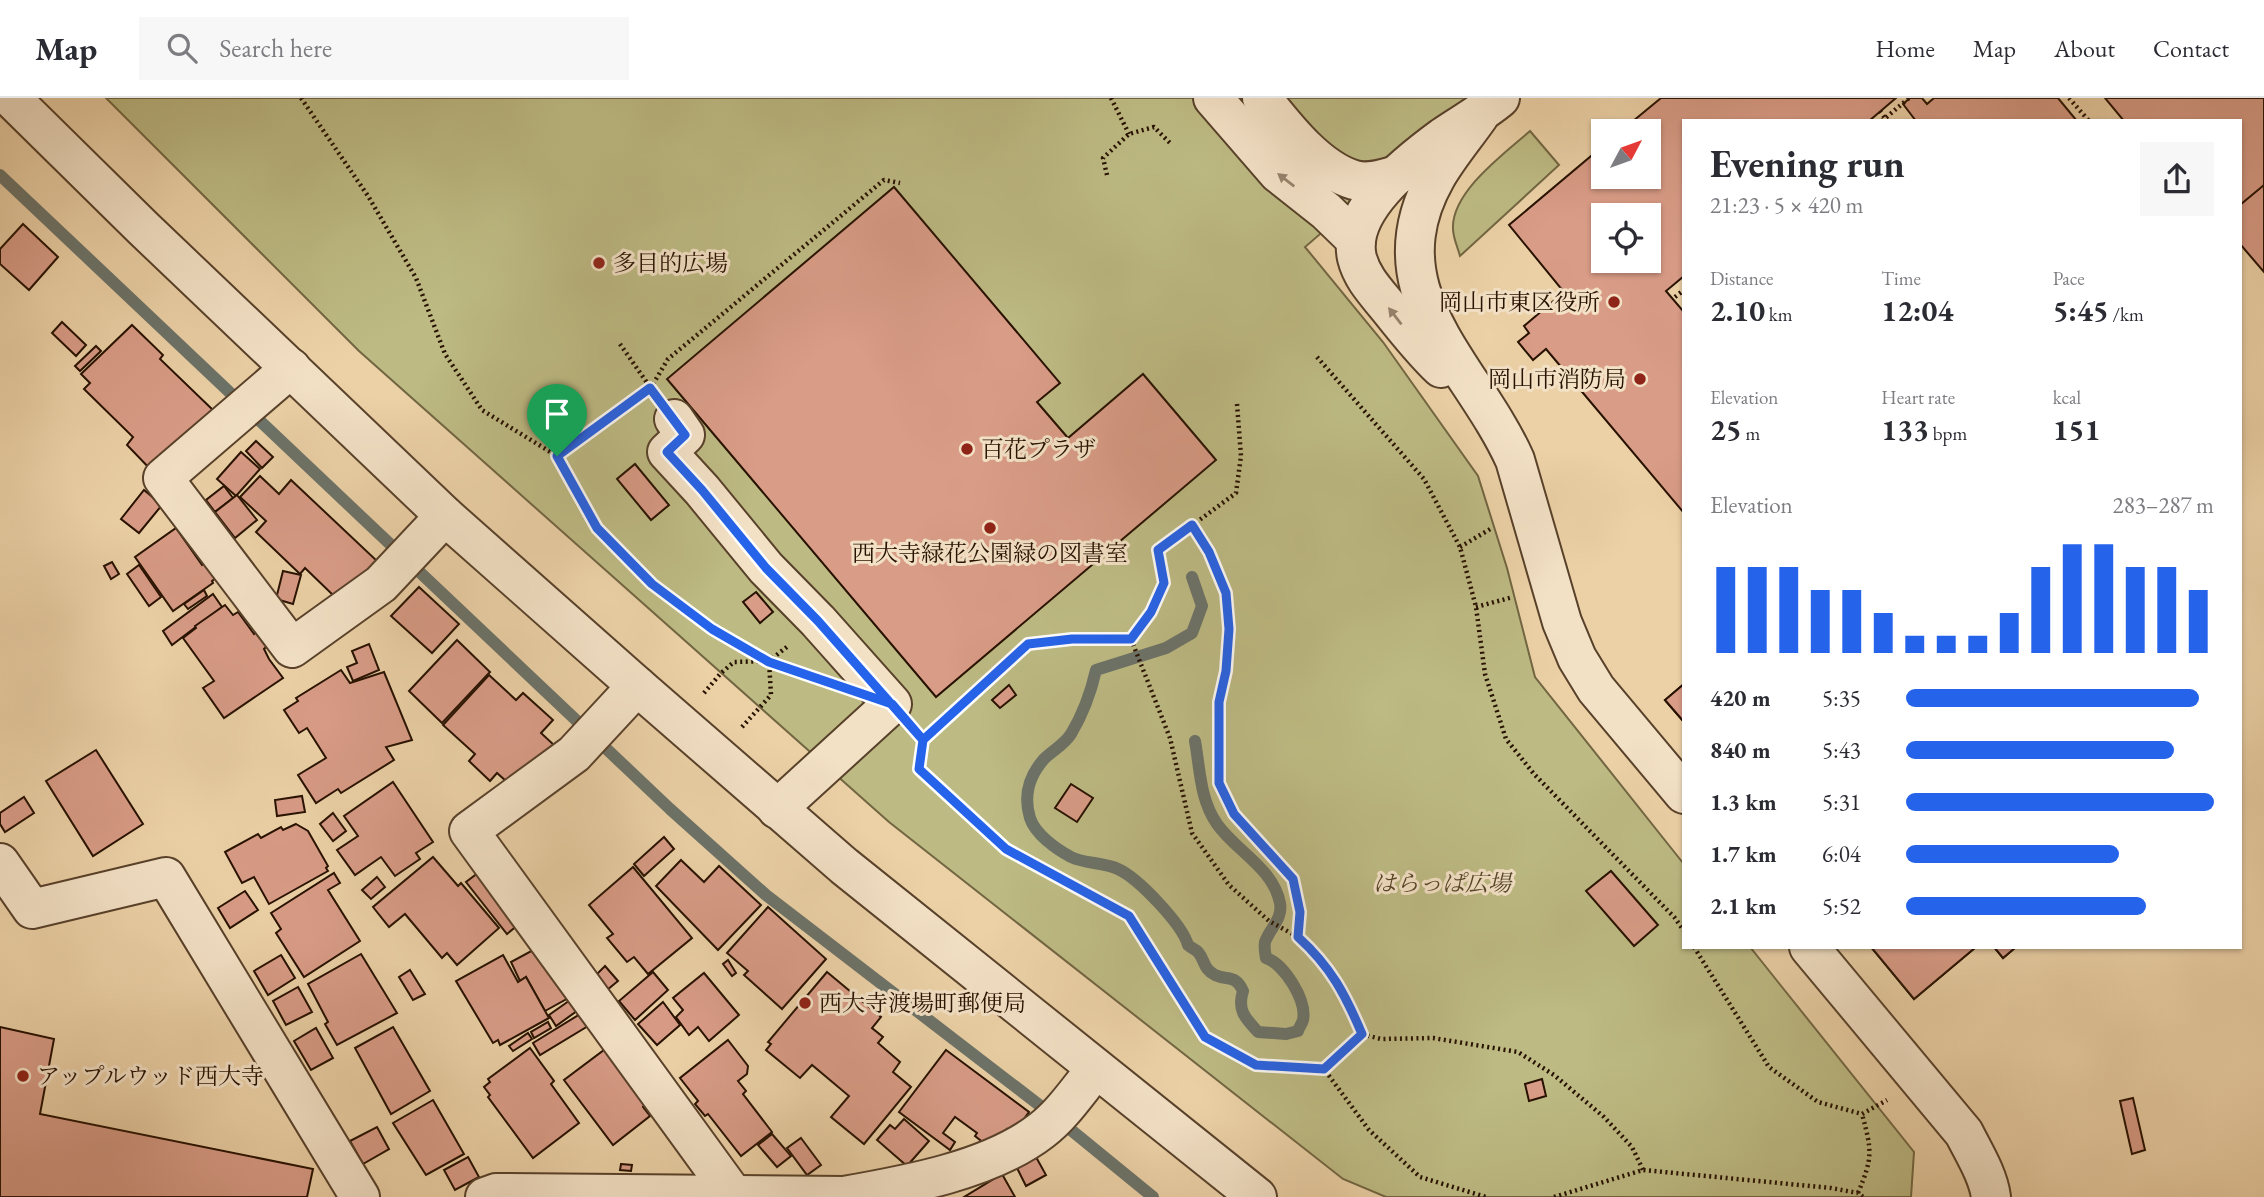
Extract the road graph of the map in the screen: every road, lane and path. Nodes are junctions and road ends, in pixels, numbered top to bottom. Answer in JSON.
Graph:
{"nodes":[{"id":1,"x":11,"y":98,"type":"edge"},
{"id":2,"x":1111,"y":98,"type":"edge"},
{"id":3,"x":1213,"y":98,"type":"edge"},
{"id":4,"x":1262,"y":98,"type":"edge"},
{"id":5,"x":1909,"y":98,"type":"edge"},
{"id":6,"x":2069,"y":98,"type":"edge"},
{"id":7,"x":299,"y":99,"type":"edge"},
{"id":8,"x":1490,"y":107,"type":"edge"},
{"id":9,"x":1880,"y":111,"type":"dead end"},
{"id":10,"x":1883,"y":119,"type":"edge"},
{"id":11,"x":1884,"y":119,"type":"edge"},
{"id":12,"x":2087,"y":119,"type":"edge"},
{"id":13,"x":1129,"y":134,"type":"junction"},
{"id":14,"x":1171,"y":144,"type":"dead end"},
{"id":15,"x":1397,"y":175,"type":"junction"},
{"id":16,"x":1107,"y":176,"type":"dead end"},
{"id":17,"x":1436,"y":177,"type":"junction"},
{"id":18,"x":900,"y":183,"type":"dead end"},
{"id":19,"x":1349,"y":221,"type":"junction"},
{"id":20,"x":1682,"y":292,"type":"edge"},
{"id":21,"x":1675,"y":297,"type":"dead end"},
{"id":22,"x":620,"y":344,"type":"dead end"},
{"id":23,"x":1317,"y":357,"type":"dead end"},
{"id":24,"x":291,"y":368,"type":"junction"},
{"id":25,"x":650,"y":388,"type":"junction"},
{"id":26,"x":1237,"y":404,"type":"dead end"},
{"id":27,"x":674,"y":419,"type":"dead end"},
{"id":28,"x":1493,"y":419,"type":"junction"},
{"id":29,"x":557,"y":456,"type":"junction"},
{"id":30,"x":445,"y":516,"type":"junction"},
{"id":31,"x":1192,"y":525,"type":"junction"},
{"id":32,"x":1494,"y":526,"type":"dead end"},
{"id":33,"x":1460,"y":547,"type":"junction"},
{"id":34,"x":1524,"y":595,"type":"dead end"},
{"id":35,"x":1476,"y":607,"type":"junction"},
{"id":36,"x":1131,"y":639,"type":"junction"},
{"id":37,"x":769,"y":662,"type":"junction"},
{"id":38,"x":816,"y":678,"type":"dead end"},
{"id":39,"x":637,"y":686,"type":"junction"},
{"id":40,"x":701,"y":696,"type":"dead end"},
{"id":41,"x":892,"y":704,"type":"junction"},
{"id":42,"x":739,"y":730,"type":"dead end"},
{"id":43,"x":923,"y":740,"type":"junction"},
{"id":44,"x":1682,"y":792,"type":"edge"},
{"id":45,"x":777,"y":809,"type":"junction"},
{"id":46,"x":0,"y":863,"type":"edge"},
{"id":47,"x":1682,"y":928,"type":"edge"},
{"id":48,"x":1298,"y":937,"type":"junction"},
{"id":49,"x":1695,"y":949,"type":"edge"},
{"id":50,"x":1811,"y":949,"type":"edge"},
{"id":51,"x":1362,"y":1034,"type":"junction"},
{"id":52,"x":1096,"y":1069,"type":"junction"},
{"id":53,"x":1324,"y":1069,"type":"junction"},
{"id":54,"x":1892,"y":1098,"type":"dead end"},
{"id":55,"x":1862,"y":1114,"type":"junction"},
{"id":56,"x":1643,"y":1170,"type":"junction"},
{"id":57,"x":896,"y":1192,"type":"edge"},
{"id":58,"x":1858,"y":1193,"type":"junction"},
{"id":59,"x":734,"y":1196,"type":"edge"},
{"id":60,"x":360,"y":1197,"type":"edge"},
{"id":61,"x":485,"y":1197,"type":"edge"},
{"id":62,"x":1257,"y":1197,"type":"edge"},
{"id":63,"x":1486,"y":1197,"type":"edge"},
{"id":64,"x":1554,"y":1197,"type":"edge"},
{"id":65,"x":1863,"y":1197,"type":"edge"},
{"id":66,"x":1991,"y":1197,"type":"edge"}],
"edges":[{"from":1,"to":24,"type":"street"},
{"from":2,"to":13,"type":"path"},
{"from":19,"to":3,"type":"street","one_way":true},
{"from":4,"to":15,"type":"street"},
{"from":5,"to":11,"type":"path"},
{"from":6,"to":12,"type":"path"},
{"from":7,"to":29,"type":"path"},
{"from":8,"to":15,"type":"street"},
{"from":8,"to":17,"type":"street"},
{"from":9,"to":10,"type":"path"},
{"from":13,"to":14,"type":"path"},
{"from":13,"to":16,"type":"path"},
{"from":15,"to":19,"type":"street"},
{"from":17,"to":19,"type":"street"},
{"from":17,"to":28,"type":"street"},
{"from":18,"to":25,"type":"path"},
{"from":28,"to":19,"type":"street","one_way":true},
{"from":20,"to":21,"type":"path"},
{"from":22,"to":25,"type":"path"},
{"from":23,"to":33,"type":"path"},
{"from":24,"to":30,"type":"street"},
{"from":24,"to":30,"type":"street"},
{"from":25,"to":29,"type":"path"},
{"from":26,"to":31,"type":"path"},
{"from":27,"to":41,"type":"street"},
{"from":28,"to":44,"type":"street"},
{"from":29,"to":37,"type":"path"},
{"from":30,"to":39,"type":"street"},
{"from":31,"to":36,"type":"path"},
{"from":31,"to":48,"type":"path"},
{"from":32,"to":33,"type":"path"},
{"from":33,"to":35,"type":"path"},
{"from":34,"to":35,"type":"path"},
{"from":35,"to":47,"type":"path"},
{"from":36,"to":43,"type":"path"},
{"from":36,"to":48,"type":"path"},
{"from":37,"to":38,"type":"path"},
{"from":37,"to":40,"type":"path"},
{"from":37,"to":42,"type":"path"},
{"from":39,"to":45,"type":"street"},
{"from":39,"to":59,"type":"street"},
{"from":41,"to":43,"type":"path"},
{"from":41,"to":45,"type":"street"},
{"from":43,"to":53,"type":"path"},
{"from":45,"to":52,"type":"street"},
{"from":46,"to":60,"type":"street"},
{"from":48,"to":51,"type":"path"},
{"from":49,"to":55,"type":"path"},
{"from":50,"to":66,"type":"street"},
{"from":51,"to":53,"type":"path"},
{"from":51,"to":56,"type":"path"},
{"from":52,"to":57,"type":"street"},
{"from":52,"to":62,"type":"street"},
{"from":53,"to":63,"type":"path"},
{"from":54,"to":55,"type":"path"},
{"from":55,"to":58,"type":"path"},
{"from":56,"to":58,"type":"path"},
{"from":56,"to":64,"type":"path"},
{"from":57,"to":59,"type":"street"},
{"from":58,"to":65,"type":"path"},
{"from":59,"to":61,"type":"street"}]}
